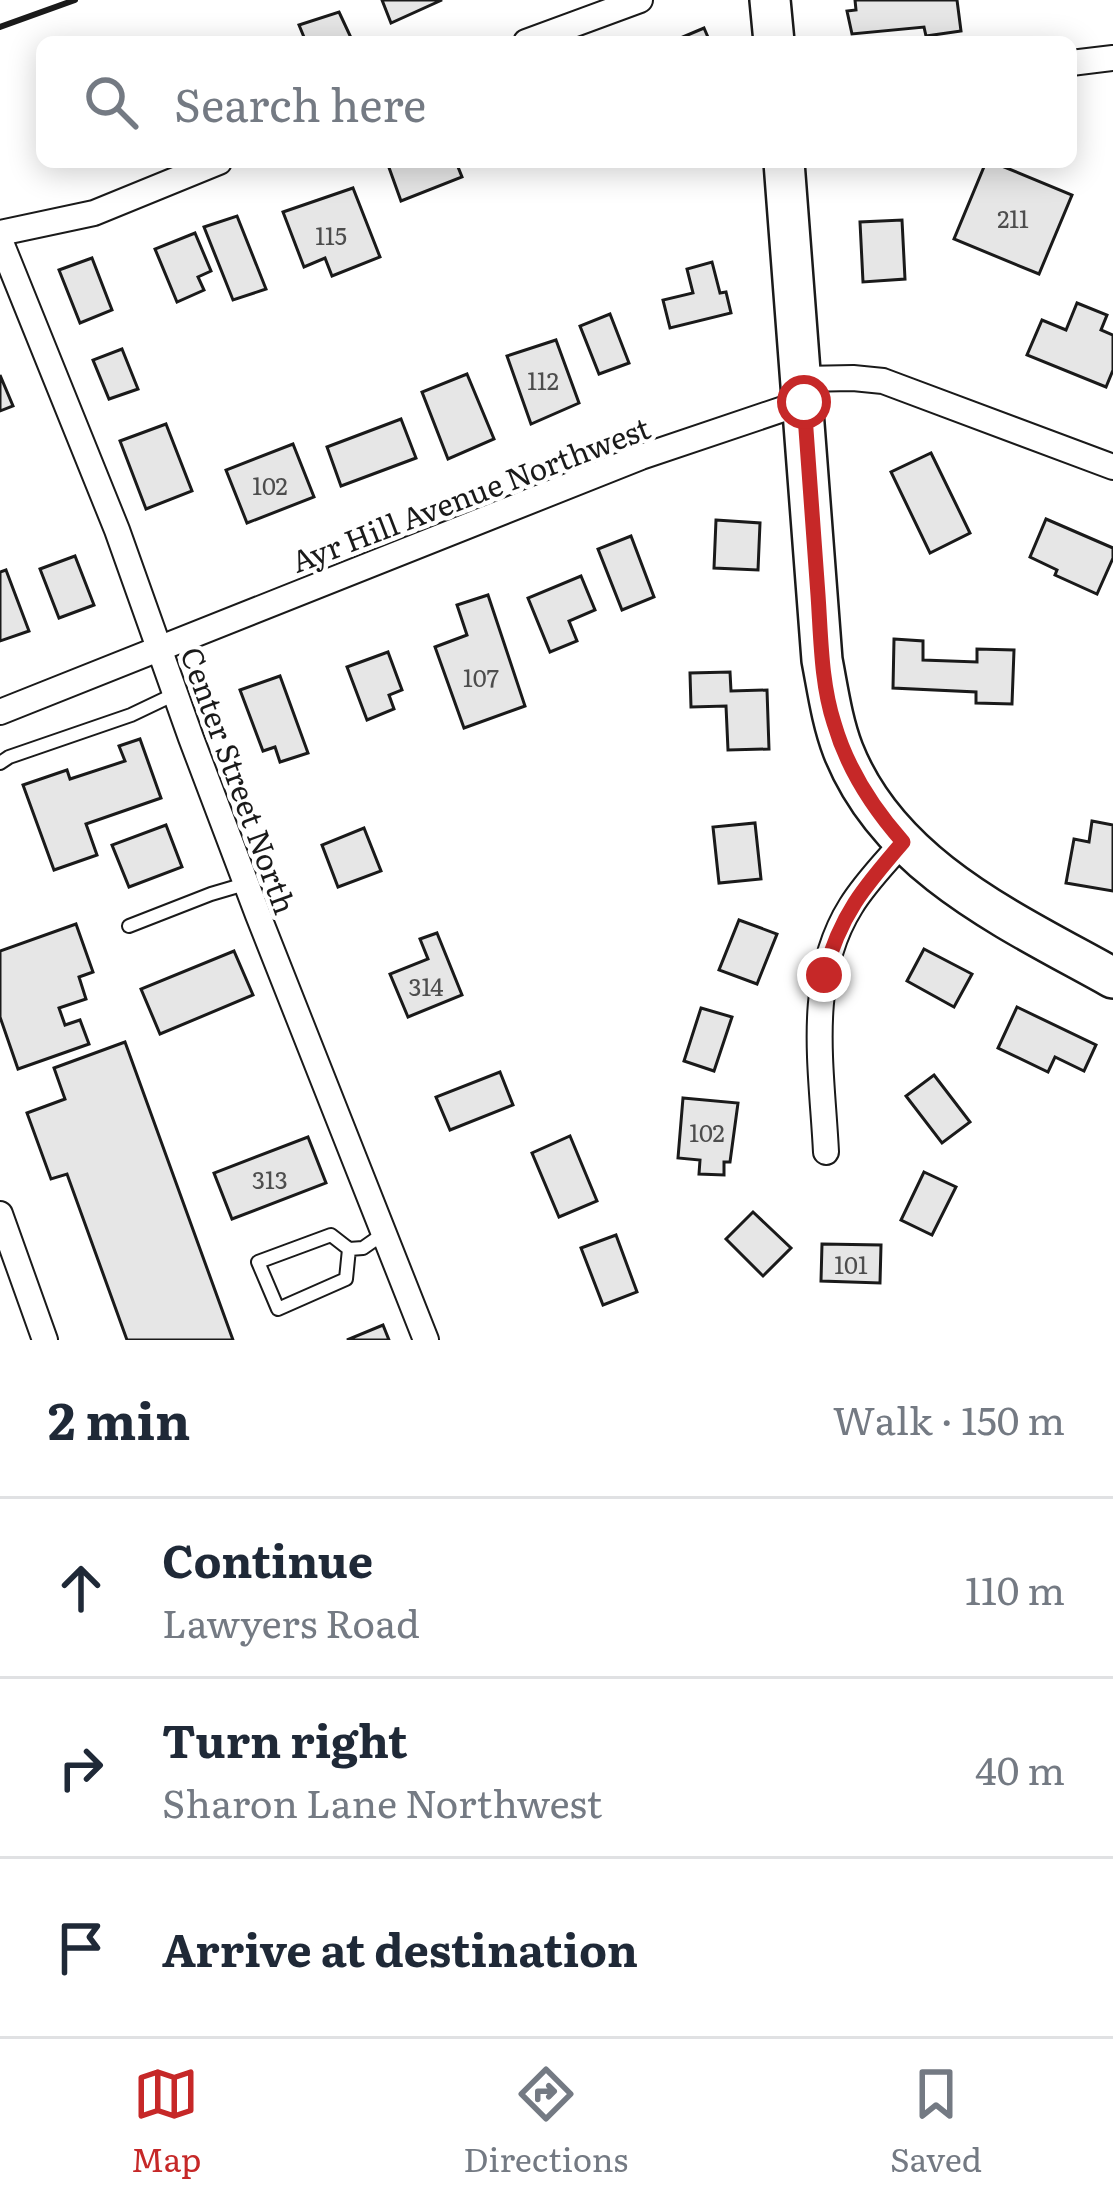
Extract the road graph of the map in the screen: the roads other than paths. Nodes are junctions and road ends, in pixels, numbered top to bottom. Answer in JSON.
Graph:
{"nodes":[{"id":1,"x":640,"y":0,"type":"edge"},
{"id":2,"x":770,"y":0,"type":"edge"},
{"id":3,"x":542,"y":36,"type":"edge"},
{"id":4,"x":773,"y":36,"type":"edge"},
{"id":5,"x":1113,"y":58,"type":"edge"},
{"id":6,"x":1077,"y":62,"type":"edge"},
{"id":7,"x":204,"y":168,"type":"edge"},
{"id":8,"x":784,"y":168,"type":"edge"},
{"id":9,"x":0,"y":237,"type":"edge"},
{"id":10,"x":803,"y":391,"type":"junction"},
{"id":11,"x":1113,"y":467,"type":"edge"},
{"id":12,"x":159,"y":646,"type":"junction"},
{"id":13,"x":176,"y":694,"type":"junction"},
{"id":14,"x":0,"y":712,"type":"edge"},
{"id":15,"x":0,"y":764,"type":"edge"},
{"id":16,"x":903,"y":842,"type":"junction"},
{"id":17,"x":246,"y":884,"type":"junction"},
{"id":18,"x":129,"y":926,"type":"dead end"},
{"id":19,"x":1113,"y":978,"type":"edge"},
{"id":20,"x":826,"y":1152,"type":"dead end"},
{"id":21,"x":0,"y":1214,"type":"edge"},
{"id":22,"x":384,"y":1234,"type":"junction"},
{"id":23,"x":349,"y":1249,"type":"junction"},
{"id":24,"x":45,"y":1340,"type":"edge"},
{"id":25,"x":426,"y":1340,"type":"edge"}],
"edges":[{"from":1,"to":3,"type":"street"},
{"from":2,"to":4,"type":"main road"},
{"from":5,"to":6,"type":"street"},
{"from":7,"to":9,"type":"street"},
{"from":8,"to":10,"type":"main road"},
{"from":9,"to":12,"type":"street","name":"Center Street North"},
{"from":10,"to":11,"type":"street","name":"Ayr Hill Avenue Northwest"},
{"from":10,"to":12,"type":"street","name":"Ayr Hill Avenue Northwest"},
{"from":10,"to":16,"type":"main road"},
{"from":12,"to":13,"type":"street","name":"Center Street North"},
{"from":12,"to":14,"type":"street","name":"Ayr Hill Avenue Northwest"},
{"from":13,"to":15,"type":"lane"},
{"from":13,"to":17,"type":"street","name":"Center Street North"},
{"from":16,"to":19,"type":"main road"},
{"from":16,"to":20,"type":"street"},
{"from":17,"to":18,"type":"lane"},
{"from":17,"to":22,"type":"street","name":"Center Street North"},
{"from":21,"to":24,"type":"street"},
{"from":22,"to":23,"type":"lane"},
{"from":22,"to":25,"type":"street","name":"Center Street North"},
{"from":23,"to":23,"type":"lane"}]}
